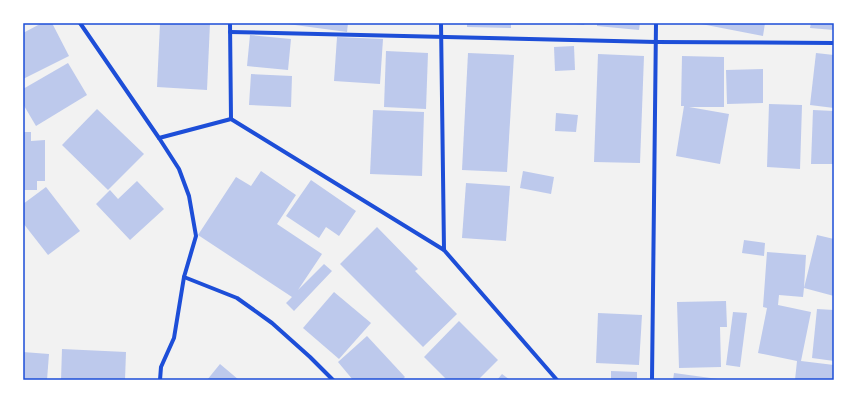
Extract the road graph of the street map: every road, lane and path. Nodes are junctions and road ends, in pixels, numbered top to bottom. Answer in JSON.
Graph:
{"nodes":[{"id":1,"x":80,"y":23,"type":"edge"},
{"id":2,"x":230,"y":23,"type":"edge"},
{"id":3,"x":441,"y":23,"type":"edge"},
{"id":4,"x":656,"y":23,"type":"edge"},
{"id":5,"x":230,"y":32,"type":"junction"},
{"id":6,"x":441,"y":37,"type":"junction"},
{"id":7,"x":656,"y":42,"type":"junction"},
{"id":8,"x":834,"y":43,"type":"edge"},
{"id":9,"x":231,"y":119,"type":"junction"},
{"id":10,"x":159,"y":138,"type":"junction"},
{"id":11,"x":444,"y":250,"type":"junction"},
{"id":12,"x":184,"y":277,"type":"junction"},
{"id":13,"x":160,"y":380,"type":"edge"},
{"id":14,"x":332,"y":380,"type":"edge"},
{"id":15,"x":557,"y":380,"type":"edge"},
{"id":16,"x":652,"y":380,"type":"edge"}],
"edges":[{"from":1,"to":10,"type":"street"},
{"from":2,"to":5,"type":"street"},
{"from":3,"to":6,"type":"street"},
{"from":4,"to":7,"type":"street"},
{"from":5,"to":6,"type":"street"},
{"from":5,"to":9,"type":"street"},
{"from":6,"to":7,"type":"street"},
{"from":6,"to":11,"type":"street"},
{"from":7,"to":8,"type":"street"},
{"from":7,"to":16,"type":"street"},
{"from":9,"to":10,"type":"street"},
{"from":9,"to":11,"type":"street"},
{"from":10,"to":12,"type":"street"},
{"from":11,"to":15,"type":"street"},
{"from":12,"to":13,"type":"street"},
{"from":12,"to":14,"type":"street"}]}
